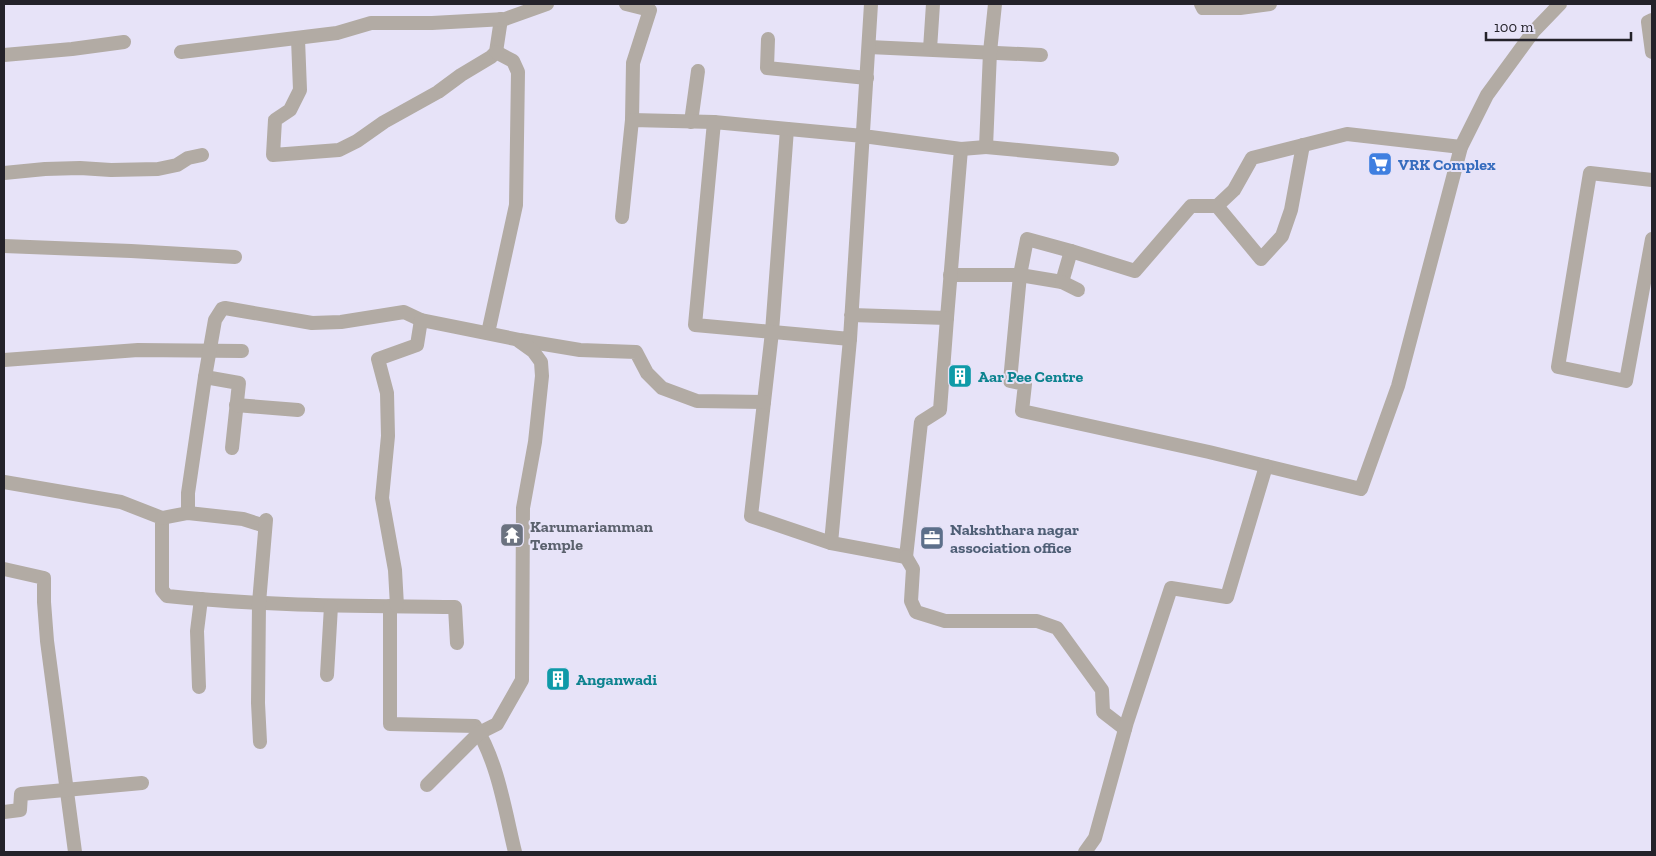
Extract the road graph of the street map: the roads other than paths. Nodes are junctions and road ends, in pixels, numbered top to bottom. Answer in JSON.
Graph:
{"nodes":[{"id":1,"x":547,"y":4,"type":"edge"},
{"id":2,"x":626,"y":4,"type":"edge"},
{"id":3,"x":872,"y":4,"type":"edge"},
{"id":4,"x":933,"y":4,"type":"edge"},
{"id":5,"x":995,"y":4,"type":"edge"},
{"id":6,"x":1201,"y":4,"type":"edge"},
{"id":7,"x":1270,"y":4,"type":"edge"},
{"id":8,"x":1560,"y":4,"type":"edge"},
{"id":9,"x":501,"y":19,"type":"junction"},
{"id":10,"x":1652,"y":20,"type":"edge"},
{"id":11,"x":298,"y":38,"type":"junction"},
{"id":12,"x":768,"y":39,"type":"dead end"},
{"id":13,"x":124,"y":42,"type":"dead end"},
{"id":14,"x":869,"y":46,"type":"junction"},
{"id":15,"x":930,"y":49,"type":"junction"},
{"id":16,"x":181,"y":52,"type":"dead end"},
{"id":17,"x":496,"y":52,"type":"junction"},
{"id":18,"x":990,"y":52,"type":"junction"},
{"id":19,"x":1652,"y":52,"type":"edge"},
{"id":20,"x":4,"y":55,"type":"edge"},
{"id":21,"x":1041,"y":55,"type":"dead end"},
{"id":22,"x":698,"y":71,"type":"dead end"},
{"id":23,"x":867,"y":78,"type":"junction"},
{"id":24,"x":632,"y":120,"type":"junction"},
{"id":25,"x":691,"y":122,"type":"junction"},
{"id":26,"x":714,"y":122,"type":"junction"},
{"id":27,"x":787,"y":129,"type":"junction"},
{"id":28,"x":863,"y":136,"type":"junction"},
{"id":29,"x":1303,"y":145,"type":"junction"},
{"id":30,"x":986,"y":148,"type":"junction"},
{"id":31,"x":1461,"y":148,"type":"junction"},
{"id":32,"x":961,"y":149,"type":"junction"},
{"id":33,"x":202,"y":155,"type":"dead end"},
{"id":34,"x":1112,"y":159,"type":"dead end"},
{"id":35,"x":4,"y":173,"type":"edge"},
{"id":36,"x":1652,"y":180,"type":"edge"},
{"id":37,"x":1217,"y":206,"type":"junction"},
{"id":38,"x":622,"y":217,"type":"dead end"},
{"id":39,"x":1652,"y":239,"type":"edge"},
{"id":40,"x":4,"y":246,"type":"edge"},
{"id":41,"x":1071,"y":251,"type":"junction"},
{"id":42,"x":235,"y":257,"type":"dead end"},
{"id":43,"x":950,"y":274,"type":"junction"},
{"id":44,"x":1020,"y":275,"type":"junction"},
{"id":45,"x":1062,"y":282,"type":"junction"},
{"id":46,"x":1078,"y":290,"type":"dead end"},
{"id":47,"x":851,"y":315,"type":"junction"},
{"id":48,"x":947,"y":318,"type":"junction"},
{"id":49,"x":422,"y":320,"type":"junction"},
{"id":50,"x":772,"y":332,"type":"junction"},
{"id":51,"x":488,"y":333,"type":"junction"},
{"id":52,"x":850,"y":339,"type":"junction"},
{"id":53,"x":516,"y":340,"type":"junction"},
{"id":54,"x":210,"y":351,"type":"junction"},
{"id":55,"x":242,"y":351,"type":"dead end"},
{"id":56,"x":4,"y":360,"type":"edge"},
{"id":57,"x":204,"y":377,"type":"junction"},
{"id":58,"x":764,"y":402,"type":"junction"},
{"id":59,"x":236,"y":405,"type":"junction"},
{"id":60,"x":298,"y":410,"type":"dead end"},
{"id":61,"x":232,"y":448,"type":"dead end"},
{"id":62,"x":1266,"y":466,"type":"junction"},
{"id":63,"x":4,"y":482,"type":"edge"},
{"id":64,"x":188,"y":513,"type":"junction"},
{"id":65,"x":162,"y":518,"type":"junction"},
{"id":66,"x":831,"y":543,"type":"junction"},
{"id":67,"x":906,"y":557,"type":"junction"},
{"id":68,"x":4,"y":569,"type":"edge"},
{"id":69,"x":201,"y":600,"type":"junction"},
{"id":70,"x":259,"y":603,"type":"junction"},
{"id":71,"x":331,"y":606,"type":"junction"},
{"id":72,"x":394,"y":606,"type":"junction"},
{"id":73,"x":457,"y":643,"type":"dead end"},
{"id":74,"x":327,"y":675,"type":"dead end"},
{"id":75,"x":198,"y":687,"type":"dead end"},
{"id":76,"x":1125,"y":729,"type":"junction"},
{"id":77,"x":479,"y":734,"type":"junction"},
{"id":78,"x":260,"y":742,"type":"dead end"},
{"id":79,"x":142,"y":783,"type":"dead end"},
{"id":80,"x":428,"y":785,"type":"dead end"},
{"id":81,"x":66,"y":791,"type":"junction"},
{"id":82,"x":4,"y":812,"type":"edge"},
{"id":83,"x":75,"y":852,"type":"edge"},
{"id":84,"x":515,"y":852,"type":"edge"},
{"id":85,"x":1085,"y":852,"type":"edge"}],
"edges":[{"from":1,"to":9,"type":"street"},
{"from":2,"to":24,"type":"street"},
{"from":3,"to":14,"type":"street"},
{"from":4,"to":15,"type":"street"},
{"from":5,"to":18,"type":"street"},
{"from":6,"to":7,"type":"street"},
{"from":8,"to":31,"type":"street"},
{"from":9,"to":11,"type":"street"},
{"from":9,"to":17,"type":"street"},
{"from":10,"to":19,"type":"street"},
{"from":11,"to":16,"type":"street"},
{"from":11,"to":17,"type":"street"},
{"from":12,"to":23,"type":"street"},
{"from":13,"to":20,"type":"street"},
{"from":14,"to":15,"type":"street"},
{"from":14,"to":23,"type":"street"},
{"from":15,"to":18,"type":"street"},
{"from":17,"to":51,"type":"street"},
{"from":18,"to":21,"type":"street"},
{"from":18,"to":30,"type":"street"},
{"from":22,"to":25,"type":"street"},
{"from":23,"to":28,"type":"street"},
{"from":24,"to":25,"type":"street"},
{"from":24,"to":38,"type":"street"},
{"from":25,"to":26,"type":"street"},
{"from":26,"to":27,"type":"street"},
{"from":26,"to":50,"type":"street"},
{"from":27,"to":28,"type":"street"},
{"from":27,"to":50,"type":"street"},
{"from":28,"to":32,"type":"street"},
{"from":28,"to":47,"type":"street"},
{"from":29,"to":31,"type":"street"},
{"from":29,"to":37,"type":"street"},
{"from":29,"to":37,"type":"street"},
{"from":30,"to":32,"type":"street"},
{"from":30,"to":34,"type":"street"},
{"from":31,"to":62,"type":"street"},
{"from":32,"to":43,"type":"street"},
{"from":33,"to":35,"type":"street"},
{"from":36,"to":39,"type":"street"},
{"from":37,"to":41,"type":"street"},
{"from":40,"to":42,"type":"street"},
{"from":41,"to":44,"type":"street"},
{"from":41,"to":45,"type":"street"},
{"from":43,"to":44,"type":"street"},
{"from":43,"to":48,"type":"street"},
{"from":44,"to":45,"type":"street"},
{"from":44,"to":62,"type":"street"},
{"from":45,"to":46,"type":"street"},
{"from":47,"to":48,"type":"street"},
{"from":47,"to":52,"type":"street"},
{"from":48,"to":67,"type":"street"},
{"from":49,"to":51,"type":"street"},
{"from":49,"to":54,"type":"street"},
{"from":49,"to":72,"type":"street"},
{"from":50,"to":52,"type":"street"},
{"from":50,"to":58,"type":"street"},
{"from":51,"to":53,"type":"street"},
{"from":52,"to":66,"type":"street"},
{"from":53,"to":58,"type":"street"},
{"from":53,"to":77,"type":"street"},
{"from":54,"to":55,"type":"street"},
{"from":54,"to":56,"type":"street"},
{"from":54,"to":57,"type":"street"},
{"from":57,"to":59,"type":"street"},
{"from":57,"to":64,"type":"street"},
{"from":58,"to":66,"type":"street"},
{"from":59,"to":60,"type":"street"},
{"from":59,"to":61,"type":"street"},
{"from":62,"to":76,"type":"street"},
{"from":63,"to":65,"type":"street"},
{"from":64,"to":65,"type":"street"},
{"from":64,"to":70,"type":"street"},
{"from":65,"to":69,"type":"street"},
{"from":66,"to":67,"type":"street"},
{"from":67,"to":76,"type":"street"},
{"from":68,"to":81,"type":"street"},
{"from":69,"to":70,"type":"street"},
{"from":69,"to":75,"type":"street"},
{"from":70,"to":71,"type":"street"},
{"from":70,"to":78,"type":"street"},
{"from":71,"to":72,"type":"street"},
{"from":71,"to":74,"type":"street"},
{"from":72,"to":73,"type":"street"},
{"from":72,"to":77,"type":"street"},
{"from":76,"to":85,"type":"street"},
{"from":77,"to":80,"type":"street"},
{"from":77,"to":84,"type":"street"},
{"from":79,"to":81,"type":"street"},
{"from":81,"to":82,"type":"street"},
{"from":81,"to":83,"type":"street"}]}
